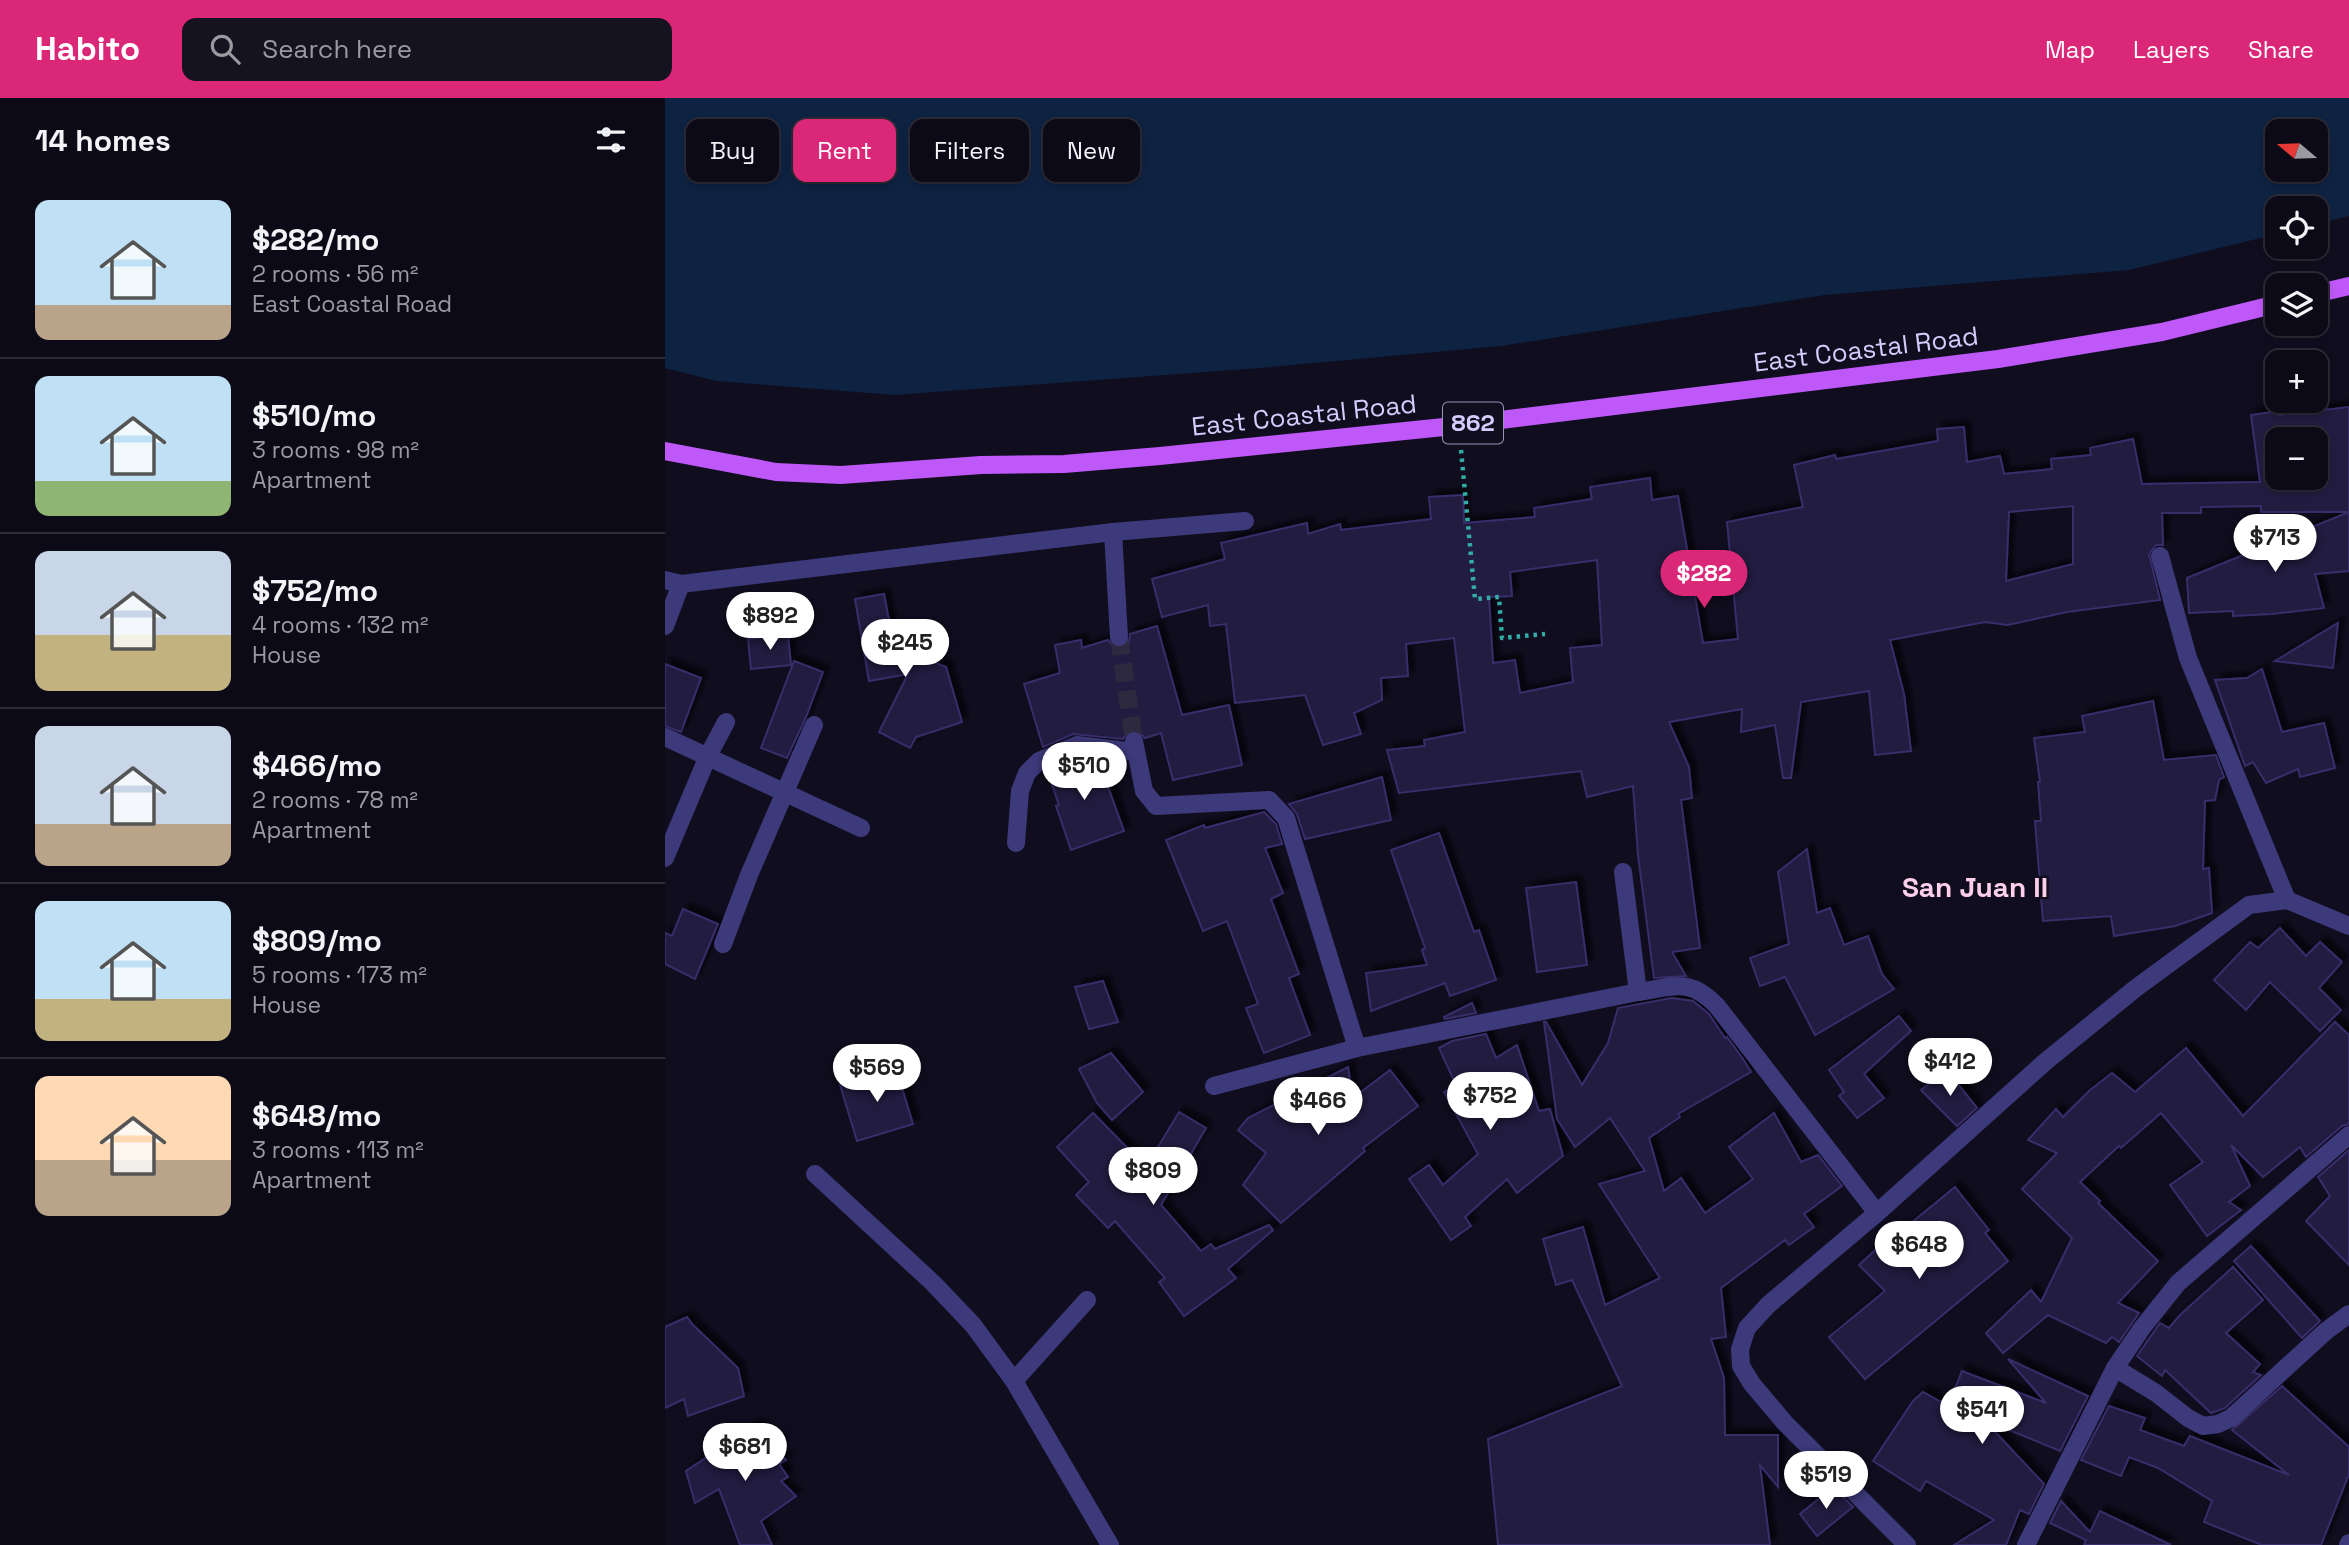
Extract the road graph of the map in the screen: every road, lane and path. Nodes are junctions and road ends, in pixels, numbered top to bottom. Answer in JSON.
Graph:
{"nodes":[{"id":1,"x":2349,"y":286,"type":"edge"},
{"id":2,"x":2328,"y":291,"type":"edge"},
{"id":3,"x":2265,"y":307,"type":"edge"},
{"id":4,"x":1458,"y":425,"type":"junction"},
{"id":5,"x":665,"y":451,"type":"edge"},
{"id":6,"x":1245,"y":521,"type":"dead end"},
{"id":7,"x":1113,"y":532,"type":"junction"},
{"id":8,"x":2160,"y":556,"type":"dead end"},
{"id":9,"x":673,"y":582,"type":"edge"},
{"id":10,"x":665,"y":625,"type":"edge"},
{"id":11,"x":1545,"y":634,"type":"dead end"},
{"id":12,"x":1119,"y":637,"type":"tunnel mouth"},
{"id":13,"x":726,"y":722,"type":"dead end"},
{"id":14,"x":814,"y":725,"type":"dead end"},
{"id":15,"x":665,"y":737,"type":"edge"},
{"id":16,"x":708,"y":756,"type":"junction"},
{"id":17,"x":784,"y":792,"type":"junction"},
{"id":18,"x":861,"y":828,"type":"dead end"},
{"id":19,"x":1016,"y":843,"type":"dead end"},
{"id":20,"x":665,"y":858,"type":"edge"},
{"id":21,"x":1622,"y":872,"type":"dead end"},
{"id":22,"x":2287,"y":900,"type":"junction"},
{"id":23,"x":2349,"y":926,"type":"edge"},
{"id":24,"x":723,"y":944,"type":"dead end"},
{"id":25,"x":1638,"y":992,"type":"junction"},
{"id":26,"x":1356,"y":1048,"type":"junction"},
{"id":27,"x":1214,"y":1086,"type":"dead end"},
{"id":28,"x":2349,"y":1135,"type":"edge"},
{"id":29,"x":815,"y":1174,"type":"dead end"},
{"id":30,"x":1877,"y":1213,"type":"junction"},
{"id":31,"x":1087,"y":1300,"type":"dead end"},
{"id":32,"x":2349,"y":1314,"type":"edge"},
{"id":33,"x":2115,"y":1368,"type":"junction"},
{"id":34,"x":1014,"y":1381,"type":"junction"},
{"id":35,"x":1109,"y":1545,"type":"edge"},
{"id":36,"x":1907,"y":1545,"type":"edge"},
{"id":37,"x":2026,"y":1545,"type":"edge"}],
"edges":[{"from":1,"to":2,"type":"main road"},
{"from":3,"to":4,"type":"main road","name":"East Coastal Road","number":"862"},
{"from":4,"to":5,"type":"main road","name":"East Coastal Road","number":"862"},
{"from":4,"to":11,"type":"path"},
{"from":6,"to":7,"type":"street"},
{"from":7,"to":9,"type":"street"},
{"from":7,"to":12,"type":"street"},
{"from":8,"to":22,"type":"street"},
{"from":9,"to":10,"type":"street"},
{"from":13,"to":16,"type":"street"},
{"from":14,"to":17,"type":"street"},
{"from":15,"to":16,"type":"street"},
{"from":16,"to":17,"type":"street"},
{"from":16,"to":20,"type":"street"},
{"from":17,"to":18,"type":"street"},
{"from":17,"to":24,"type":"street"},
{"from":19,"to":26,"type":"street"},
{"from":21,"to":25,"type":"street"},
{"from":22,"to":23,"type":"street"},
{"from":22,"to":30,"type":"street"},
{"from":25,"to":26,"type":"street"},
{"from":25,"to":30,"type":"street"},
{"from":26,"to":27,"type":"street"},
{"from":28,"to":33,"type":"street"},
{"from":29,"to":34,"type":"street"},
{"from":30,"to":36,"type":"street"},
{"from":31,"to":34,"type":"street"},
{"from":32,"to":33,"type":"street"},
{"from":33,"to":37,"type":"street"},
{"from":34,"to":35,"type":"street"}]}
